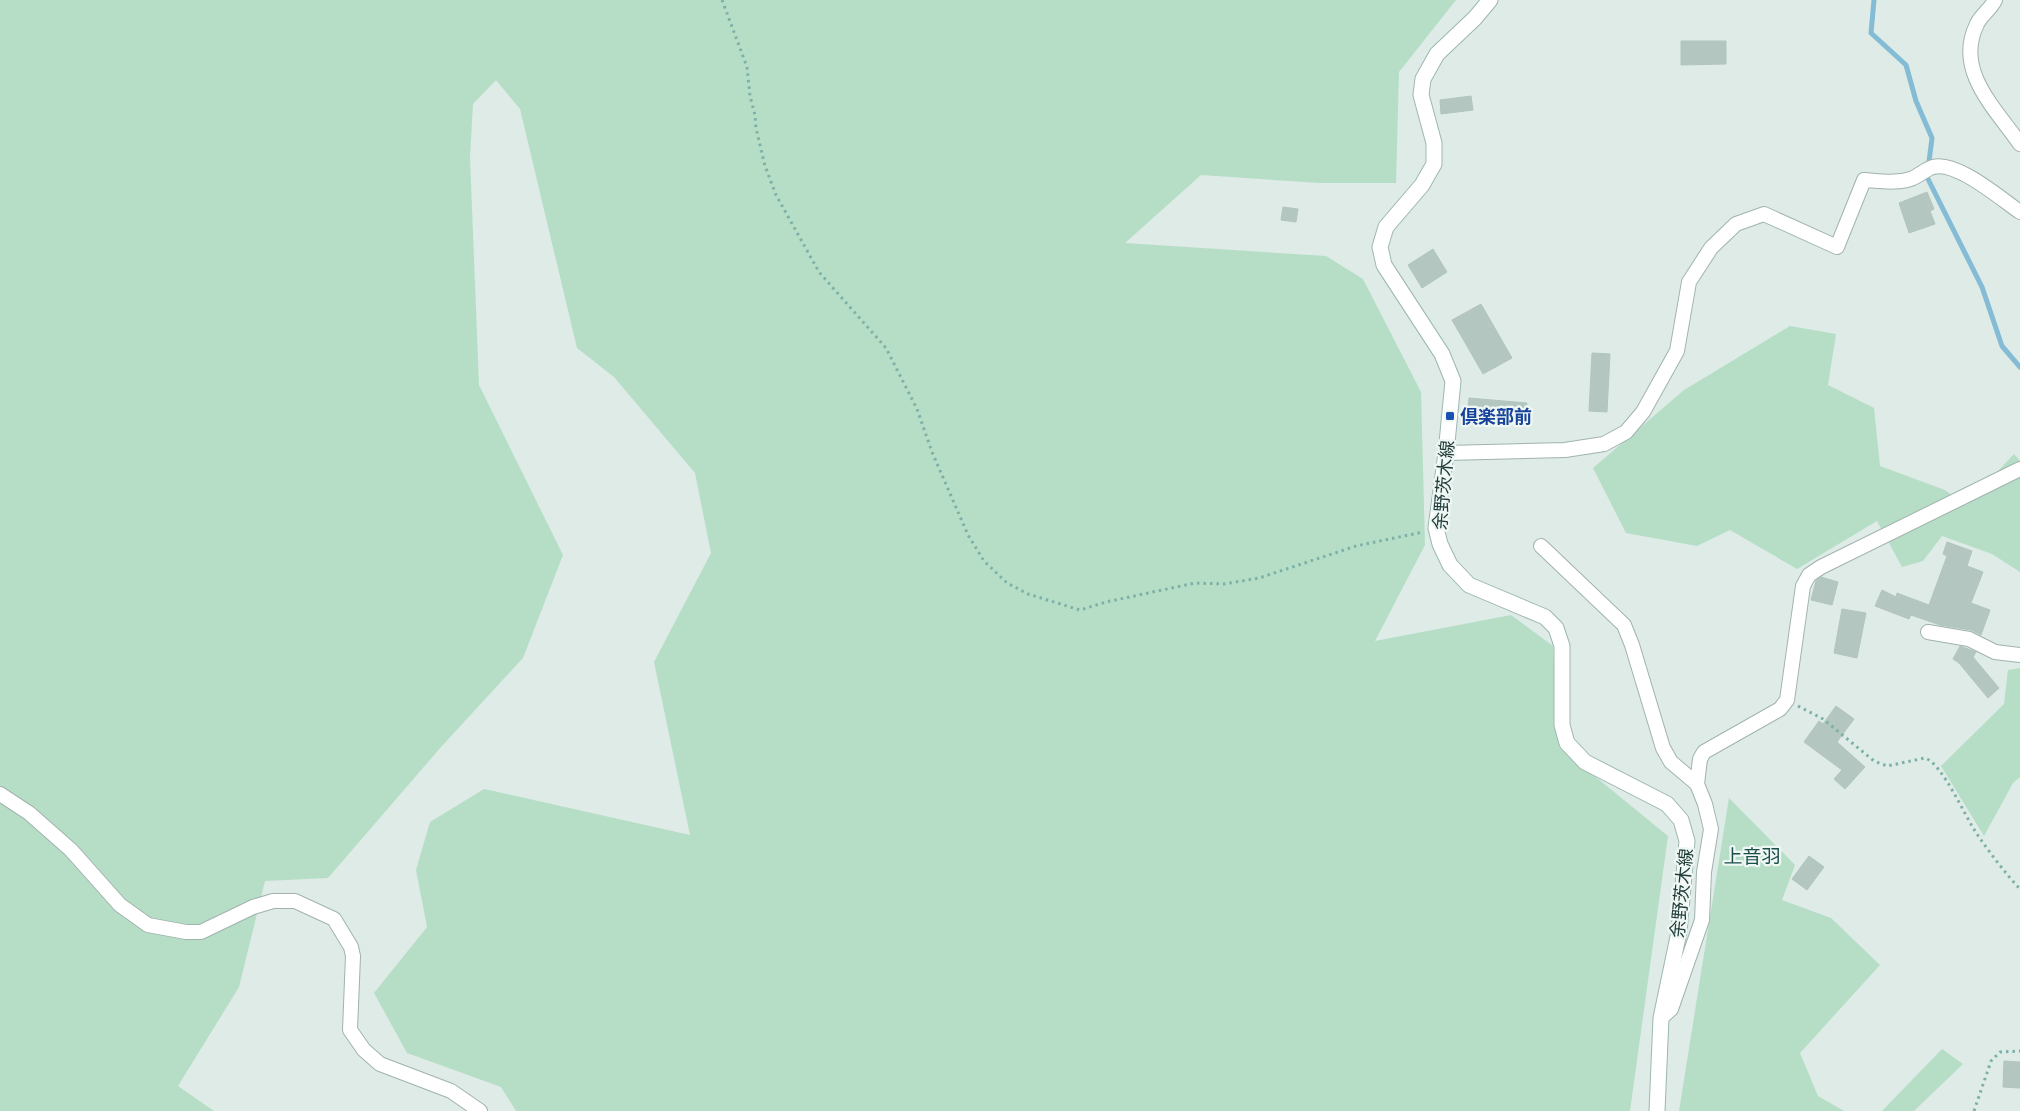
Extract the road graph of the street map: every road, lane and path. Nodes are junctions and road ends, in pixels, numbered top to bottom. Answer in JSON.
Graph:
{"nodes":[{"id":1,"x":722,"y":0,"type":"edge"},
{"id":2,"x":1490,"y":0,"type":"edge"},
{"id":3,"x":1995,"y":0,"type":"edge"},
{"id":4,"x":2020,"y":144,"type":"edge"},
{"id":5,"x":2020,"y":212,"type":"edge"},
{"id":6,"x":1446,"y":453,"type":"junction"},
{"id":7,"x":2020,"y":469,"type":"edge"},
{"id":8,"x":1436,"y":528,"type":"junction"},
{"id":9,"x":1542,"y":546,"type":"dead end"},
{"id":10,"x":1928,"y":632,"type":"dead end"},
{"id":11,"x":2020,"y":655,"type":"edge"},
{"id":12,"x":1787,"y":700,"type":"junction"},
{"id":13,"x":1697,"y":784,"type":"junction"},
{"id":14,"x":0,"y":794,"type":"edge"},
{"id":15,"x":2020,"y":889,"type":"edge"},
{"id":16,"x":1661,"y":1018,"type":"junction"},
{"id":17,"x":2020,"y":1051,"type":"edge"},
{"id":18,"x":480,"y":1111,"type":"edge"},
{"id":19,"x":1657,"y":1111,"type":"edge"},
{"id":20,"x":1974,"y":1111,"type":"edge"}],
"edges":[{"from":1,"to":8,"type":"path"},
{"from":2,"to":6,"type":"main road","name":"余野茨木線"},
{"from":3,"to":4,"type":"street"},
{"from":5,"to":6,"type":"street"},
{"from":6,"to":8,"type":"main road","name":"余野茨木線"},
{"from":7,"to":12,"type":"street"},
{"from":8,"to":16,"type":"main road","name":"余野茨木線"},
{"from":9,"to":13,"type":"street"},
{"from":10,"to":11,"type":"street"},
{"from":12,"to":13,"type":"street"},
{"from":12,"to":15,"type":"path"},
{"from":13,"to":16,"type":"street"},
{"from":14,"to":18,"type":"street"},
{"from":16,"to":19,"type":"main road","name":"余野茨木線"},
{"from":17,"to":20,"type":"path"}]}
